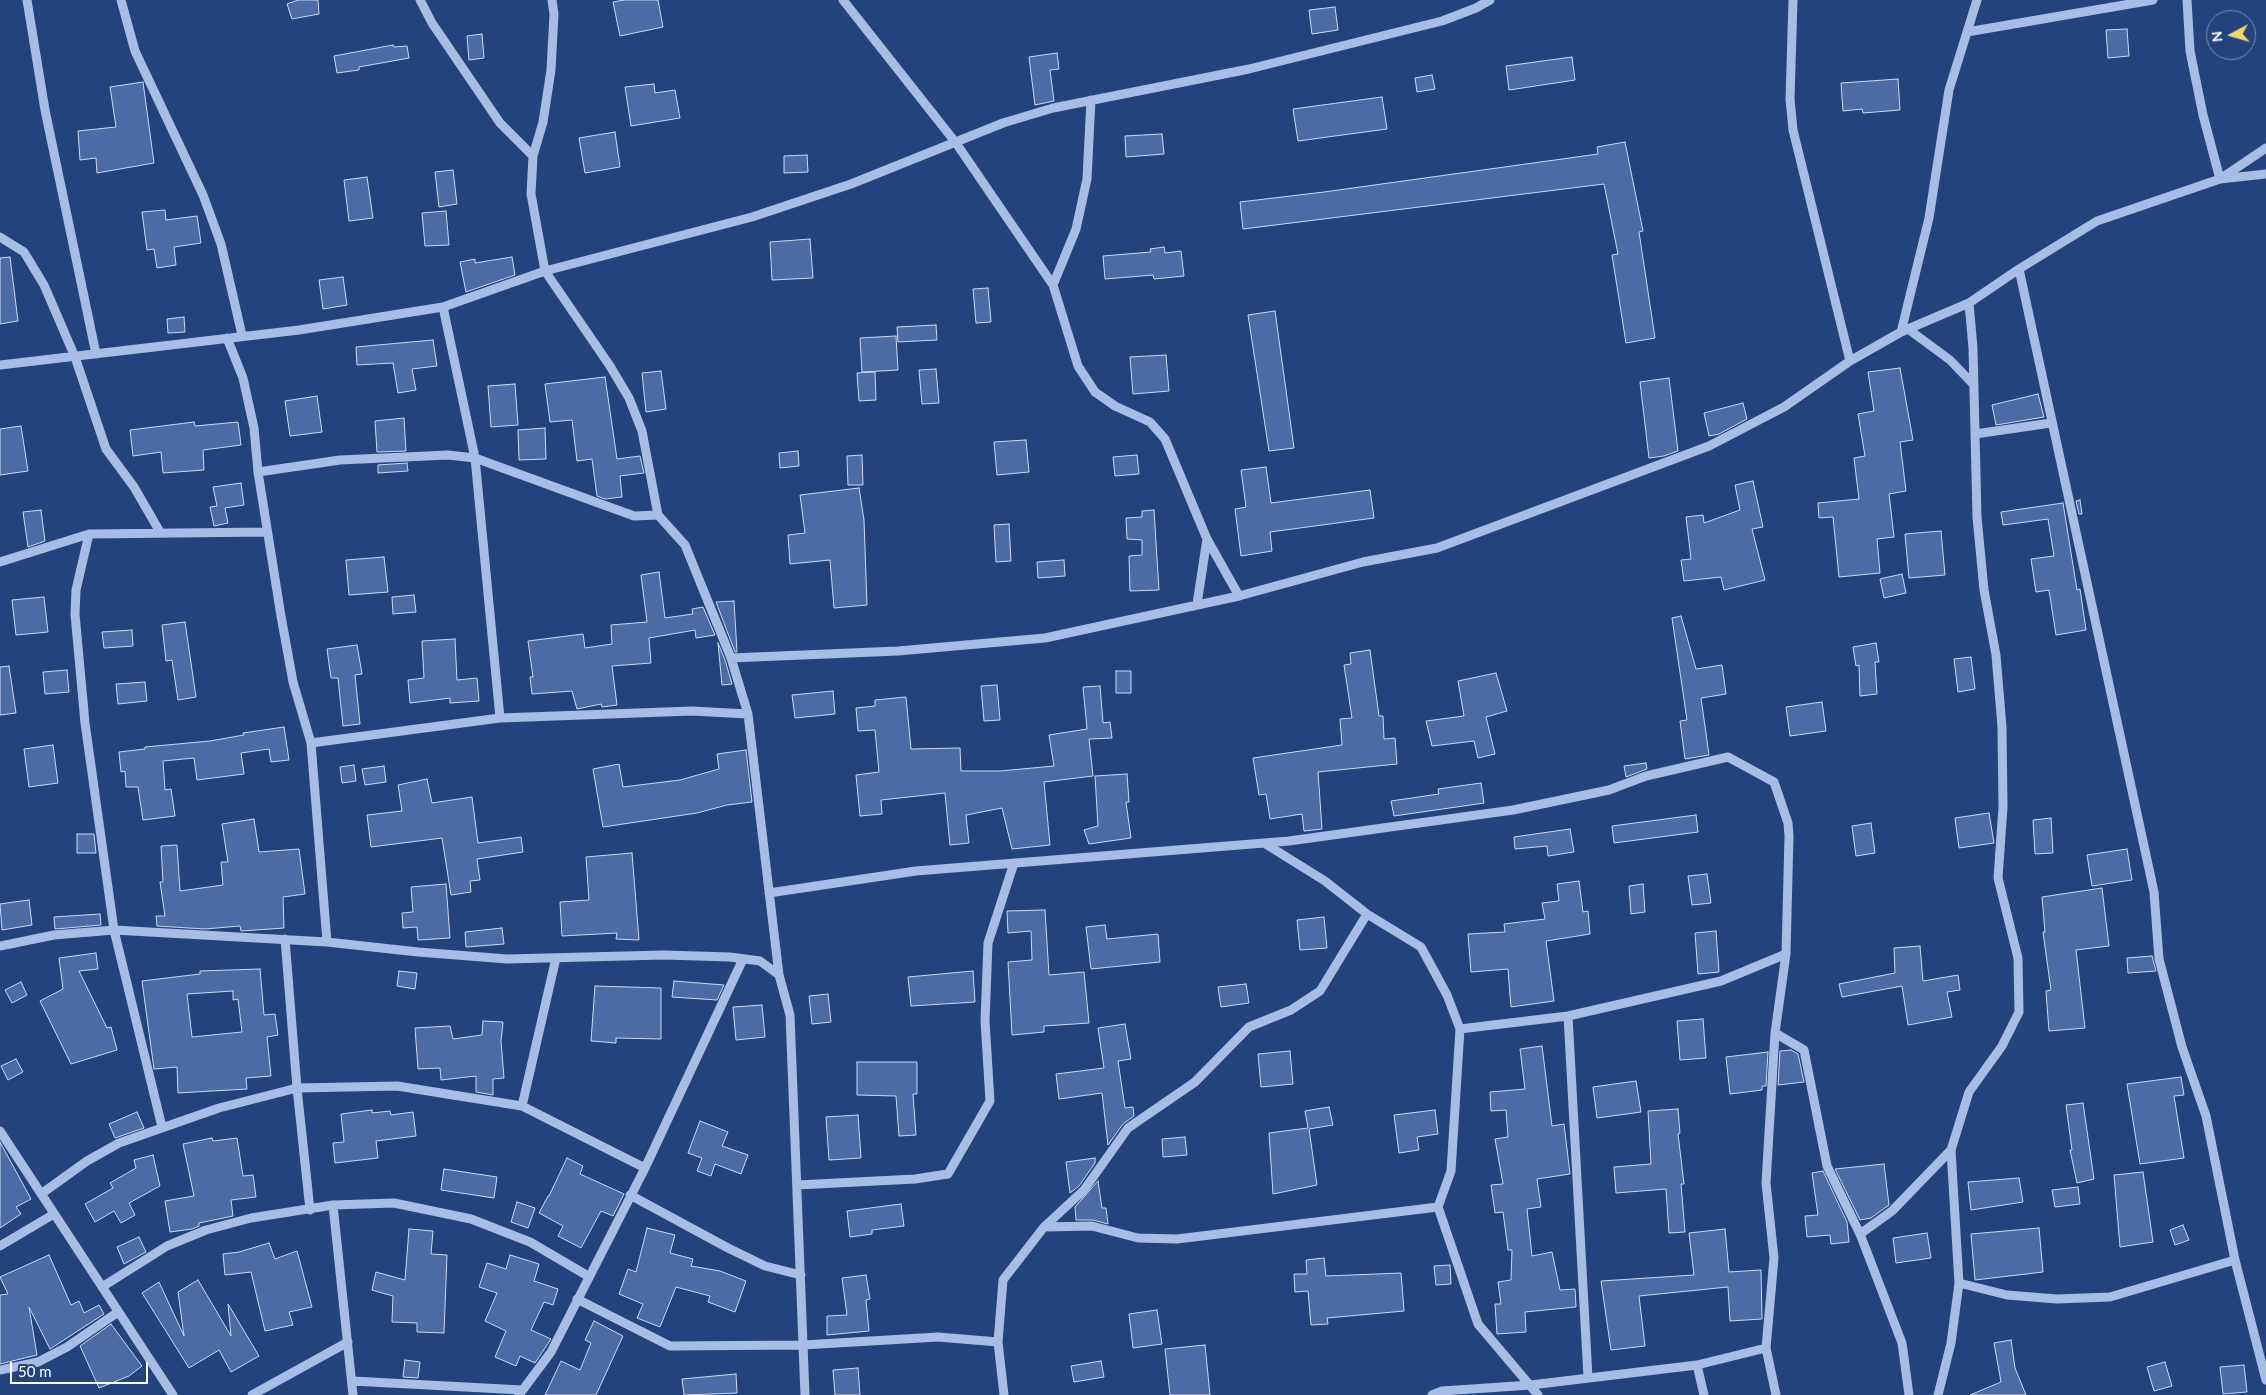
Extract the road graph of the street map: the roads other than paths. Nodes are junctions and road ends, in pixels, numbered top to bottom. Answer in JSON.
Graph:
{"nodes":[{"id":1,"x":27,"y":0,"type":"edge"},
{"id":2,"x":121,"y":0,"type":"edge"},
{"id":3,"x":420,"y":0,"type":"edge"},
{"id":4,"x":552,"y":0,"type":"edge"},
{"id":5,"x":844,"y":0,"type":"edge"},
{"id":6,"x":1490,"y":0,"type":"edge"},
{"id":7,"x":1793,"y":0,"type":"edge"},
{"id":8,"x":1977,"y":0,"type":"edge"},
{"id":9,"x":2153,"y":0,"type":"edge"},
{"id":10,"x":2187,"y":0,"type":"edge"},
{"id":11,"x":1967,"y":32,"type":"junction"},
{"id":12,"x":1091,"y":100,"type":"junction"},
{"id":13,"x":956,"y":143,"type":"junction"},
{"id":14,"x":2266,"y":148,"type":"edge"},
{"id":15,"x":533,"y":156,"type":"junction"},
{"id":16,"x":2266,"y":174,"type":"edge"},
{"id":17,"x":2220,"y":179,"type":"junction"},
{"id":18,"x":0,"y":237,"type":"edge"},
{"id":19,"x":2019,"y":268,"type":"junction"},
{"id":20,"x":545,"y":271,"type":"junction"},
{"id":21,"x":1053,"y":284,"type":"junction"},
{"id":22,"x":1969,"y":304,"type":"junction"},
{"id":23,"x":443,"y":307,"type":"junction"},
{"id":24,"x":1904,"y":331,"type":"junction"},
{"id":25,"x":242,"y":335,"type":"junction"},
{"id":26,"x":226,"y":338,"type":"junction"},
{"id":27,"x":96,"y":354,"type":"junction"},
{"id":28,"x":75,"y":357,"type":"junction"},
{"id":29,"x":1850,"y":361,"type":"junction"},
{"id":30,"x":0,"y":365,"type":"edge"},
{"id":31,"x":1974,"y":385,"type":"junction"},
{"id":32,"x":2051,"y":423,"type":"junction"},
{"id":33,"x":1975,"y":434,"type":"junction"},
{"id":34,"x":475,"y":458,"type":"junction"},
{"id":35,"x":258,"y":472,"type":"junction"},
{"id":36,"x":658,"y":515,"type":"junction"},
{"id":37,"x":160,"y":532,"type":"junction"},
{"id":38,"x":267,"y":532,"type":"junction"},
{"id":39,"x":89,"y":534,"type":"junction"},
{"id":40,"x":1207,"y":539,"type":"junction"},
{"id":41,"x":0,"y":562,"type":"edge"},
{"id":42,"x":1239,"y":596,"type":"junction"},
{"id":43,"x":1197,"y":604,"type":"junction"},
{"id":44,"x":731,"y":658,"type":"junction"},
{"id":45,"x":748,"y":714,"type":"junction"},
{"id":46,"x":500,"y":718,"type":"junction"},
{"id":47,"x":311,"y":743,"type":"junction"},
{"id":48,"x":1264,"y":843,"type":"junction"},
{"id":49,"x":1014,"y":863,"type":"junction"},
{"id":50,"x":768,"y":893,"type":"junction"},
{"id":51,"x":1367,"y":914,"type":"junction"},
{"id":52,"x":114,"y":930,"type":"junction"},
{"id":53,"x":285,"y":939,"type":"junction"},
{"id":54,"x":327,"y":942,"type":"junction"},
{"id":55,"x":0,"y":946,"type":"edge"},
{"id":56,"x":1786,"y":954,"type":"junction"},
{"id":57,"x":556,"y":958,"type":"junction"},
{"id":58,"x":743,"y":959,"type":"junction"},
{"id":59,"x":779,"y":975,"type":"junction"},
{"id":60,"x":1568,"y":1016,"type":"junction"},
{"id":61,"x":1460,"y":1029,"type":"junction"},
{"id":62,"x":1775,"y":1033,"type":"junction"},
{"id":63,"x":297,"y":1088,"type":"junction"},
{"id":64,"x":522,"y":1106,"type":"junction"},
{"id":65,"x":162,"y":1127,"type":"junction"},
{"id":66,"x":0,"y":1131,"type":"edge"},
{"id":67,"x":1952,"y":1150,"type":"junction"},
{"id":68,"x":645,"y":1168,"type":"junction"},
{"id":69,"x":798,"y":1185,"type":"junction"},
{"id":70,"x":41,"y":1194,"type":"junction"},
{"id":71,"x":630,"y":1195,"type":"junction"},
{"id":72,"x":333,"y":1205,"type":"junction"},
{"id":73,"x":1438,"y":1207,"type":"junction"},
{"id":74,"x":310,"y":1210,"type":"junction"},
{"id":75,"x":54,"y":1214,"type":"junction"},
{"id":76,"x":1044,"y":1227,"type":"junction"},
{"id":77,"x":1860,"y":1234,"type":"junction"},
{"id":78,"x":0,"y":1246,"type":"edge"},
{"id":79,"x":2235,"y":1260,"type":"junction"},
{"id":80,"x":801,"y":1275,"type":"junction"},
{"id":81,"x":588,"y":1276,"type":"junction"},
{"id":82,"x":1959,"y":1284,"type":"junction"},
{"id":83,"x":102,"y":1287,"type":"junction"},
{"id":84,"x":577,"y":1299,"type":"junction"},
{"id":85,"x":118,"y":1312,"type":"junction"},
{"id":86,"x":348,"y":1342,"type":"junction"},
{"id":87,"x":998,"y":1342,"type":"junction"},
{"id":88,"x":803,"y":1345,"type":"junction"},
{"id":89,"x":1766,"y":1348,"type":"junction"},
{"id":90,"x":1697,"y":1364,"type":"junction"},
{"id":91,"x":0,"y":1370,"type":"edge"},
{"id":92,"x":1588,"y":1377,"type":"junction"},
{"id":93,"x":2266,"y":1380,"type":"edge"},
{"id":94,"x":352,"y":1381,"type":"junction"},
{"id":95,"x":1531,"y":1385,"type":"junction"},
{"id":96,"x":521,"y":1392,"type":"edge"},
{"id":97,"x":173,"y":1395,"type":"edge"},
{"id":98,"x":252,"y":1395,"type":"edge"},
{"id":99,"x":353,"y":1395,"type":"edge"},
{"id":100,"x":805,"y":1395,"type":"edge"},
{"id":101,"x":1004,"y":1395,"type":"edge"},
{"id":102,"x":1432,"y":1395,"type":"edge"},
{"id":103,"x":1538,"y":1395,"type":"edge"},
{"id":104,"x":1704,"y":1395,"type":"edge"},
{"id":105,"x":1776,"y":1395,"type":"edge"},
{"id":106,"x":1909,"y":1395,"type":"edge"},
{"id":107,"x":1938,"y":1395,"type":"edge"}],
"edges":[{"from":1,"to":27,"type":"street"},
{"from":2,"to":25,"type":"street"},
{"from":3,"to":15,"type":"street"},
{"from":4,"to":15,"type":"street"},
{"from":5,"to":13,"type":"street"},
{"from":6,"to":12,"type":"street"},
{"from":7,"to":29,"type":"street"},
{"from":8,"to":11,"type":"street"},
{"from":9,"to":11,"type":"street"},
{"from":10,"to":17,"type":"street"},
{"from":11,"to":24,"type":"street"},
{"from":12,"to":13,"type":"street"},
{"from":12,"to":21,"type":"street"},
{"from":13,"to":20,"type":"street"},
{"from":13,"to":21,"type":"street"},
{"from":14,"to":17,"type":"street"},
{"from":15,"to":20,"type":"street"},
{"from":16,"to":17,"type":"street"},
{"from":17,"to":19,"type":"street"},
{"from":18,"to":28,"type":"street"},
{"from":19,"to":22,"type":"street"},
{"from":19,"to":32,"type":"street"},
{"from":20,"to":23,"type":"street"},
{"from":20,"to":36,"type":"street"},
{"from":21,"to":40,"type":"street"},
{"from":22,"to":24,"type":"street"},
{"from":22,"to":31,"type":"street"},
{"from":23,"to":25,"type":"street"},
{"from":23,"to":34,"type":"street"},
{"from":24,"to":29,"type":"street"},
{"from":24,"to":31,"type":"street"},
{"from":25,"to":26,"type":"street"},
{"from":26,"to":27,"type":"street"},
{"from":26,"to":35,"type":"street"},
{"from":27,"to":28,"type":"street"},
{"from":28,"to":30,"type":"street"},
{"from":28,"to":37,"type":"street"},
{"from":29,"to":42,"type":"street"},
{"from":31,"to":33,"type":"street"},
{"from":32,"to":33,"type":"street"},
{"from":32,"to":79,"type":"street"},
{"from":33,"to":67,"type":"street"},
{"from":34,"to":35,"type":"street"},
{"from":34,"to":36,"type":"street"},
{"from":34,"to":46,"type":"street"},
{"from":35,"to":38,"type":"street"},
{"from":36,"to":44,"type":"street"},
{"from":37,"to":38,"type":"street"},
{"from":37,"to":39,"type":"street"},
{"from":38,"to":47,"type":"street"},
{"from":39,"to":41,"type":"street"},
{"from":39,"to":52,"type":"street"},
{"from":40,"to":42,"type":"street"},
{"from":40,"to":43,"type":"street"},
{"from":42,"to":43,"type":"street"},
{"from":43,"to":44,"type":"street"},
{"from":44,"to":45,"type":"street"},
{"from":45,"to":46,"type":"street"},
{"from":45,"to":50,"type":"street"},
{"from":46,"to":47,"type":"street"},
{"from":47,"to":54,"type":"street"},
{"from":48,"to":49,"type":"street"},
{"from":48,"to":51,"type":"street"},
{"from":48,"to":56,"type":"street"},
{"from":49,"to":50,"type":"street"},
{"from":49,"to":69,"type":"street"},
{"from":50,"to":59,"type":"street"},
{"from":51,"to":61,"type":"street"},
{"from":51,"to":76,"type":"street"},
{"from":52,"to":53,"type":"street"},
{"from":52,"to":55,"type":"street"},
{"from":52,"to":65,"type":"street"},
{"from":53,"to":54,"type":"street"},
{"from":53,"to":63,"type":"street"},
{"from":54,"to":57,"type":"street"},
{"from":56,"to":60,"type":"street"},
{"from":56,"to":62,"type":"street"},
{"from":57,"to":58,"type":"street"},
{"from":57,"to":64,"type":"street"},
{"from":58,"to":59,"type":"street"},
{"from":58,"to":68,"type":"street"},
{"from":59,"to":69,"type":"street"},
{"from":60,"to":61,"type":"street"},
{"from":60,"to":92,"type":"street"},
{"from":61,"to":73,"type":"street"},
{"from":62,"to":77,"type":"street"},
{"from":62,"to":89,"type":"street"},
{"from":63,"to":64,"type":"street"},
{"from":63,"to":65,"type":"street"},
{"from":63,"to":74,"type":"street"},
{"from":64,"to":68,"type":"street"},
{"from":65,"to":70,"type":"street"},
{"from":66,"to":70,"type":"street"},
{"from":67,"to":77,"type":"street"},
{"from":67,"to":82,"type":"street"},
{"from":68,"to":71,"type":"street"},
{"from":69,"to":80,"type":"street"},
{"from":70,"to":75,"type":"street"},
{"from":71,"to":80,"type":"street"},
{"from":71,"to":81,"type":"street"},
{"from":72,"to":74,"type":"street"},
{"from":72,"to":81,"type":"street"},
{"from":72,"to":86,"type":"street"},
{"from":73,"to":76,"type":"street"},
{"from":73,"to":95,"type":"street"},
{"from":74,"to":83,"type":"street"},
{"from":75,"to":78,"type":"street"},
{"from":75,"to":83,"type":"street"},
{"from":76,"to":87,"type":"street"},
{"from":77,"to":106,"type":"street"},
{"from":79,"to":82,"type":"street"},
{"from":79,"to":93,"type":"street"},
{"from":80,"to":88,"type":"street"},
{"from":81,"to":84,"type":"street"},
{"from":82,"to":107,"type":"street"},
{"from":83,"to":85,"type":"street"},
{"from":84,"to":88,"type":"street"},
{"from":84,"to":96,"type":"street"},
{"from":85,"to":91,"type":"street"},
{"from":85,"to":97,"type":"street"},
{"from":86,"to":94,"type":"street"},
{"from":86,"to":98,"type":"street"},
{"from":87,"to":88,"type":"street"},
{"from":87,"to":101,"type":"street"},
{"from":88,"to":100,"type":"street"},
{"from":89,"to":90,"type":"street"},
{"from":89,"to":105,"type":"street"},
{"from":90,"to":92,"type":"street"},
{"from":90,"to":104,"type":"street"},
{"from":92,"to":95,"type":"street"},
{"from":94,"to":96,"type":"street"},
{"from":94,"to":99,"type":"street"},
{"from":95,"to":102,"type":"street"},
{"from":95,"to":103,"type":"street"}]}
